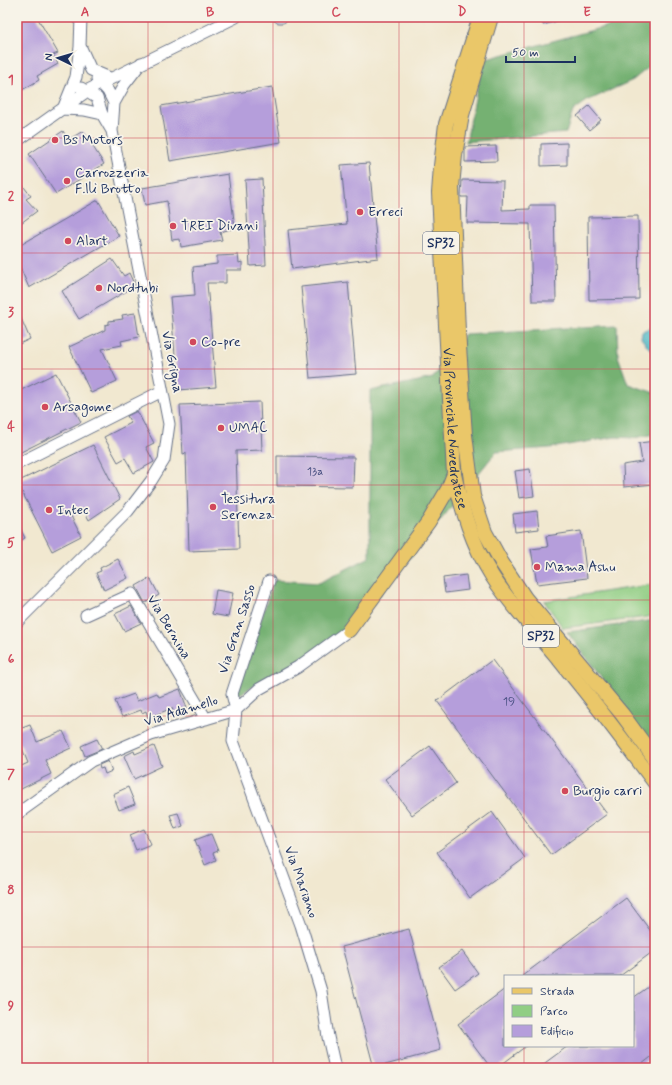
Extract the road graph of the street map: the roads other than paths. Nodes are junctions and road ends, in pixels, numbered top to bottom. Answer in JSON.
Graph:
{"nodes":[{"id":1,"x":81,"y":17,"type":"edge"},
{"id":2,"x":236,"y":17,"type":"edge"},
{"id":3,"x":480,"y":17,"type":"edge"},
{"id":4,"x":491,"y":17,"type":"edge"},
{"id":5,"x":80,"y":47,"type":"junction"},
{"id":6,"x":141,"y":62,"type":"junction"},
{"id":7,"x":91,"y":70,"type":"junction"},
{"id":8,"x":76,"y":77,"type":"junction"},
{"id":9,"x":110,"y":78,"type":"junction"},
{"id":10,"x":100,"y":84,"type":"junction"},
{"id":11,"x":85,"y":92,"type":"junction"},
{"id":12,"x":97,"y":98,"type":"junction"},
{"id":13,"x":114,"y":103,"type":"junction"},
{"id":14,"x":63,"y":109,"type":"junction"},
{"id":15,"x":102,"y":114,"type":"junction"},
{"id":16,"x":112,"y":130,"type":"junction"},
{"id":17,"x":17,"y":141,"type":"edge"},
{"id":18,"x":162,"y":392,"type":"junction"},
{"id":19,"x":17,"y":464,"type":"edge"},
{"id":20,"x":454,"y":474,"type":"junction"},
{"id":21,"x":269,"y":581,"type":"dead end"},
{"id":22,"x":86,"y":615,"type":"dead end"},
{"id":23,"x":17,"y":622,"type":"edge"},
{"id":24,"x":349,"y":630,"type":"joint"},
{"id":25,"x":236,"y":710,"type":"junction"},
{"id":26,"x":206,"y":719,"type":"junction"},
{"id":27,"x":655,"y":759,"type":"edge"},
{"id":28,"x":655,"y":783,"type":"edge"},
{"id":29,"x":17,"y":814,"type":"edge"},
{"id":30,"x":335,"y":1068,"type":"edge"}],
"edges":[{"from":1,"to":5,"type":"street"},
{"from":2,"to":6,"type":"street"},
{"from":3,"to":20,"type":"main road","name":"Via Provinciale Novedratese","number":"SP32"},
{"from":4,"to":27,"type":"main road","name":"Via Provinciale Novedratese","number":"SP32"},
{"from":5,"to":7,"type":"street"},
{"from":5,"to":8,"type":"street"},
{"from":6,"to":9,"type":"street"},
{"from":6,"to":13,"type":"street","name":"Via Grigna"},
{"from":7,"to":9,"type":"street"},
{"from":7,"to":10,"type":"street"},
{"from":8,"to":11,"type":"street"},
{"from":8,"to":14,"type":"street"},
{"from":9,"to":10,"type":"street"},
{"from":10,"to":11,"type":"street"},
{"from":10,"to":12,"type":"street"},
{"from":10,"to":13,"type":"street"},
{"from":11,"to":12,"type":"street"},
{"from":11,"to":14,"type":"street"},
{"from":12,"to":15,"type":"street"},
{"from":13,"to":16,"type":"street","name":"Via Grigna"},
{"from":14,"to":15,"type":"street"},
{"from":14,"to":17,"type":"street"},
{"from":15,"to":16,"type":"street"},
{"from":16,"to":18,"type":"street","name":"Via Grigna"},
{"from":18,"to":19,"type":"street"},
{"from":18,"to":23,"type":"street","name":"Via Grigna"},
{"from":20,"to":24,"type":"main road"},
{"from":20,"to":28,"type":"main road","name":"Via Provinciale Novedratese","number":"SP32"},
{"from":21,"to":25,"type":"street","name":"Via Gran Sasso"},
{"from":22,"to":26,"type":"street","name":"Via Bernina"},
{"from":24,"to":25,"type":"street","name":"Via Adamello"},
{"from":25,"to":26,"type":"street","name":"Via Adamello"},
{"from":25,"to":30,"type":"street","name":"Via Mariano"},
{"from":26,"to":29,"type":"street","name":"Via Adamello"}]}
